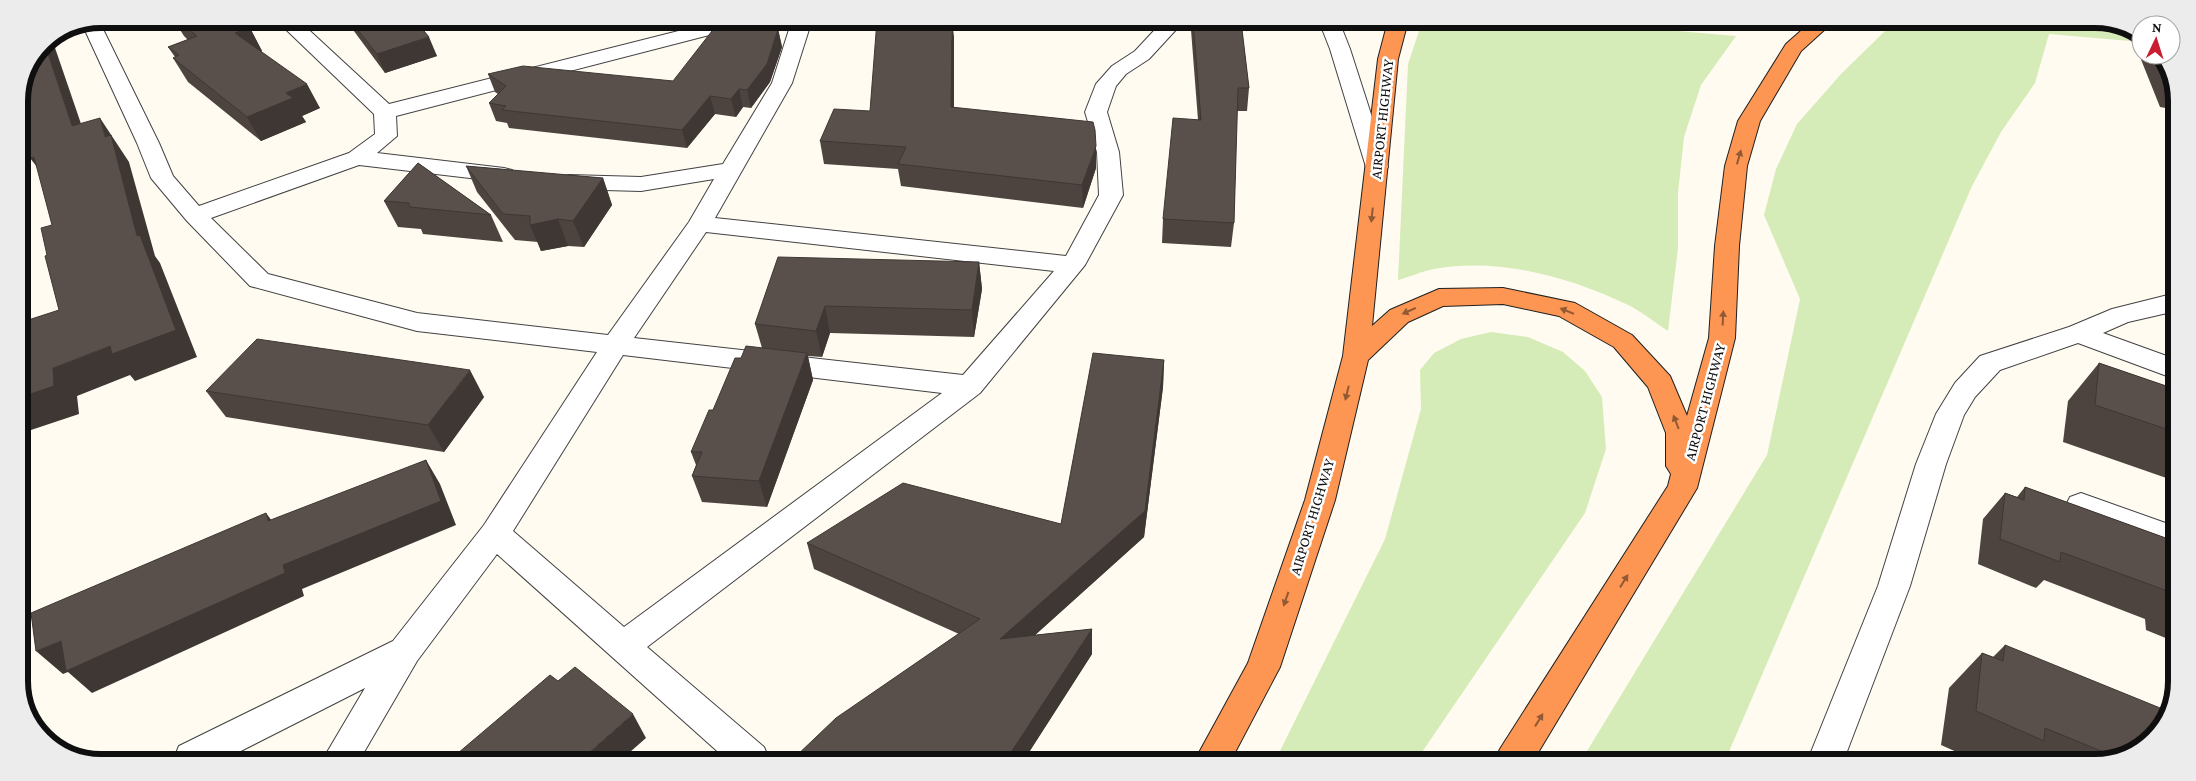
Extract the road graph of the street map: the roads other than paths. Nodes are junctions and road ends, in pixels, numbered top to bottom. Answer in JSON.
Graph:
{"nodes":[{"id":1,"x":94,"y":28,"type":"edge"},
{"id":2,"x":295,"y":28,"type":"edge"},
{"id":3,"x":714,"y":28,"type":"edge"},
{"id":4,"x":799,"y":28,"type":"edge"},
{"id":5,"x":1167,"y":28,"type":"edge"},
{"id":6,"x":1332,"y":28,"type":"edge"},
{"id":7,"x":1396,"y":28,"type":"edge"},
{"id":8,"x":1816,"y":28,"type":"edge"},
{"id":9,"x":385,"y":112,"type":"junction"},
{"id":10,"x":356,"y":158,"type":"junction"},
{"id":11,"x":1377,"y":167,"type":"junction"},
{"id":12,"x":731,"y":170,"type":"junction"},
{"id":13,"x":196,"y":216,"type":"junction"},
{"id":14,"x":700,"y":224,"type":"junction"},
{"id":15,"x":1073,"y":265,"type":"junction"},
{"id":16,"x":2168,"y":304,"type":"edge"},
{"id":17,"x":2078,"y":333,"type":"junction"},
{"id":18,"x":616,"y":344,"type":"junction"},
{"id":19,"x":1356,"y":356,"type":"junction"},
{"id":20,"x":2168,"y":366,"type":"edge"},
{"id":21,"x":970,"y":386,"type":"junction"},
{"id":22,"x":1682,"y":488,"type":"junction"},
{"id":23,"x":2081,"y":505,"type":"edge"},
{"id":24,"x":495,"y":534,"type":"junction"},
{"id":25,"x":2168,"y":537,"type":"edge"},
{"id":26,"x":623,"y":647,"type":"junction"},
{"id":27,"x":405,"y":651,"type":"junction"},
{"id":28,"x":200,"y":754,"type":"edge"},
{"id":29,"x":344,"y":754,"type":"edge"},
{"id":30,"x":745,"y":754,"type":"edge"},
{"id":31,"x":1216,"y":754,"type":"edge"},
{"id":32,"x":1517,"y":754,"type":"edge"},
{"id":33,"x":1829,"y":754,"type":"edge"}],
"edges":[{"from":1,"to":13,"type":"street"},
{"from":2,"to":9,"type":"street"},
{"from":3,"to":9,"type":"street"},
{"from":4,"to":12,"type":"street"},
{"from":5,"to":15,"type":"street"},
{"from":6,"to":11,"type":"street"},
{"from":7,"to":11,"type":"highway","name":"AIRPORT HIGHWAY"},
{"from":22,"to":8,"type":"highway","name":"AIRPORT HIGHWAY","one_way":true},
{"from":9,"to":10,"type":"street"},
{"from":10,"to":12,"type":"street"},
{"from":10,"to":13,"type":"street"},
{"from":11,"to":19,"type":"highway","name":"AIRPORT HIGHWAY","one_way":true},
{"from":12,"to":14,"type":"street"},
{"from":13,"to":18,"type":"street"},
{"from":14,"to":15,"type":"street"},
{"from":14,"to":18,"type":"street"},
{"from":15,"to":21,"type":"street"},
{"from":16,"to":17,"type":"street"},
{"from":17,"to":20,"type":"street"},
{"from":17,"to":33,"type":"street"},
{"from":18,"to":21,"type":"street"},
{"from":18,"to":24,"type":"street"},
{"from":22,"to":19,"type":"highway","one_way":true},
{"from":19,"to":31,"type":"highway","name":"AIRPORT HIGHWAY","one_way":true},
{"from":21,"to":26,"type":"street"},
{"from":32,"to":22,"type":"highway","name":"AIRPORT HIGHWAY","one_way":true},
{"from":23,"to":25,"type":"street"},
{"from":24,"to":26,"type":"street"},
{"from":24,"to":27,"type":"street"},
{"from":26,"to":30,"type":"street"},
{"from":27,"to":28,"type":"street"},
{"from":27,"to":29,"type":"street"}]}
